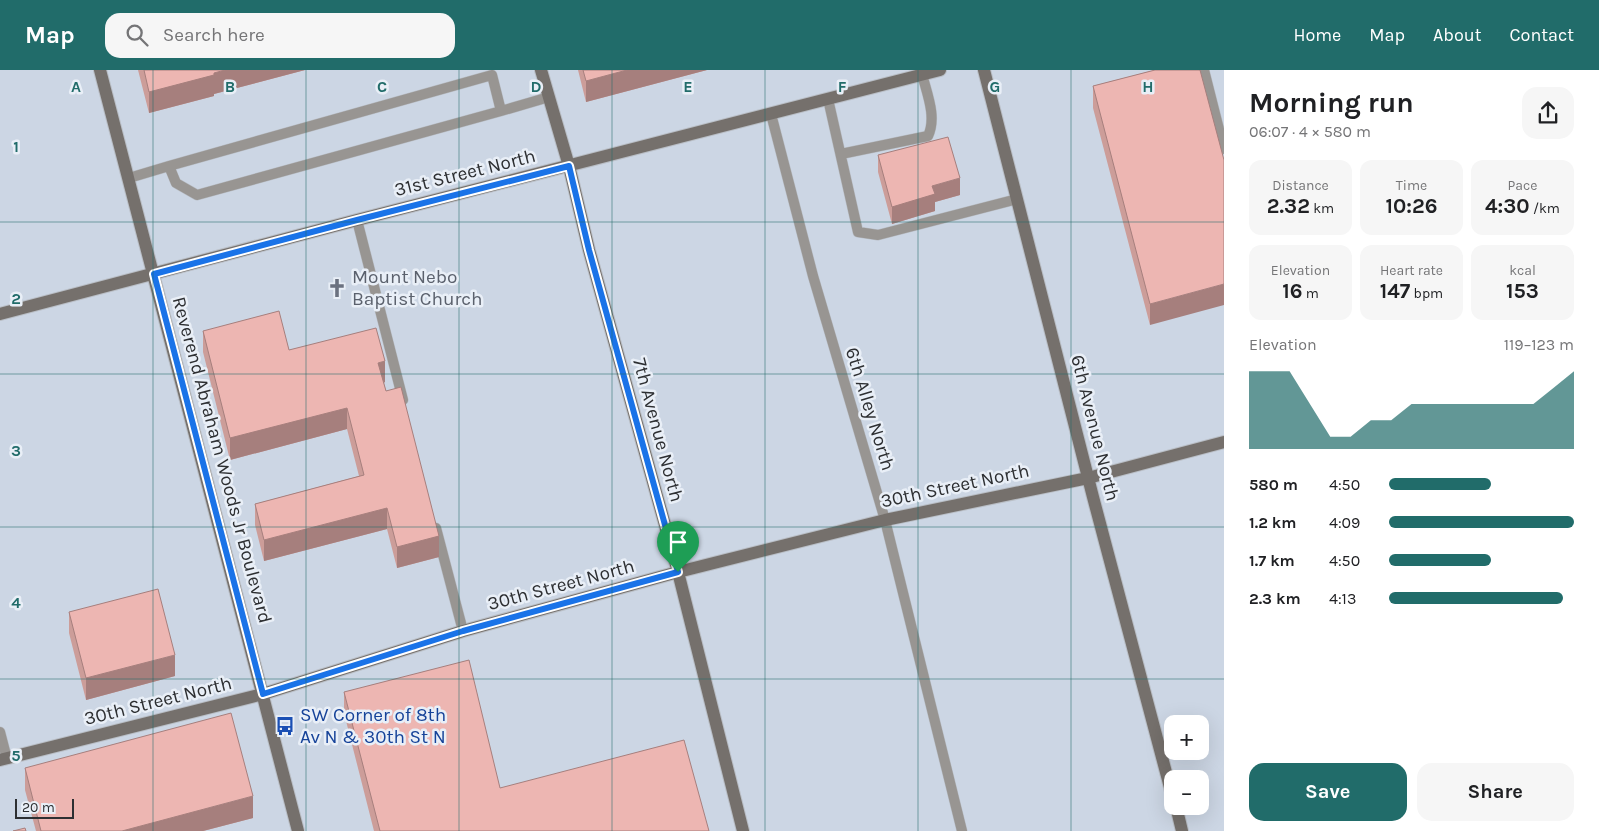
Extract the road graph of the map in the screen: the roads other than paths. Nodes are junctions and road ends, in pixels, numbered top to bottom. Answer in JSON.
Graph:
{"nodes":[{"id":1,"x":100,"y":70,"type":"edge"},
{"id":2,"x":541,"y":70,"type":"edge"},
{"id":3,"x":940,"y":70,"type":"edge"},
{"id":4,"x":984,"y":70,"type":"edge"},
{"id":5,"x":1204,"y":70,"type":"edge"},
{"id":6,"x":492,"y":72,"type":"edge"},
{"id":7,"x":922,"y":74,"type":"junction"},
{"id":8,"x":549,"y":97,"type":"junction"},
{"id":9,"x":828,"y":99,"type":"junction"},
{"id":10,"x":501,"y":111,"type":"junction"},
{"id":11,"x":771,"y":114,"type":"junction"},
{"id":12,"x":1224,"y":149,"type":"edge"},
{"id":13,"x":841,"y":154,"type":"junction"},
{"id":14,"x":169,"y":166,"type":"junction"},
{"id":15,"x":569,"y":166,"type":"junction"},
{"id":16,"x":129,"y":178,"type":"junction"},
{"id":17,"x":1017,"y":199,"type":"junction"},
{"id":18,"x":357,"y":220,"type":"junction"},
{"id":19,"x":154,"y":274,"type":"junction"},
{"id":20,"x":0,"y":314,"type":"edge"},
{"id":21,"x":406,"y":411,"type":"edge"},
{"id":22,"x":1224,"y":442,"type":"edge"},
{"id":23,"x":1088,"y":478,"type":"junction"},
{"id":24,"x":433,"y":516,"type":"edge"},
{"id":25,"x":885,"y":520,"type":"junction"},
{"id":26,"x":678,"y":572,"type":"junction"},
{"id":27,"x":463,"y":631,"type":"junction"},
{"id":28,"x":263,"y":694,"type":"junction"},
{"id":29,"x":0,"y":732,"type":"edge"},
{"id":30,"x":4,"y":760,"type":"edge"},
{"id":31,"x":1165,"y":770,"type":"edge"},
{"id":32,"x":1178,"y":815,"type":"edge"},
{"id":33,"x":298,"y":831,"type":"edge"},
{"id":34,"x":743,"y":831,"type":"edge"},
{"id":35,"x":962,"y":831,"type":"edge"},
{"id":36,"x":1182,"y":831,"type":"edge"}],
"edges":[{"from":1,"to":16,"type":"street","name":"Reverend Abraham Woods Jr Boulevard"},
{"from":2,"to":8,"type":"street","name":"7th Avenue North"},
{"from":3,"to":7,"type":"street","name":"31st Street North"},
{"from":4,"to":17,"type":"street","name":"6th Avenue North"},
{"from":5,"to":12,"type":"lane"},
{"from":6,"to":10,"type":"lane"},
{"from":6,"to":14,"type":"lane"},
{"from":7,"to":9,"type":"street","name":"31st Street North"},
{"from":7,"to":13,"type":"lane"},
{"from":8,"to":10,"type":"lane"},
{"from":8,"to":15,"type":"street","name":"7th Avenue North"},
{"from":9,"to":11,"type":"street","name":"31st Street North"},
{"from":9,"to":13,"type":"lane"},
{"from":10,"to":14,"type":"lane"},
{"from":11,"to":15,"type":"street","name":"31st Street North"},
{"from":11,"to":25,"type":"lane","name":"6th Alley North"},
{"from":13,"to":17,"type":"lane"},
{"from":14,"to":16,"type":"lane"},
{"from":15,"to":18,"type":"street","name":"31st Street North"},
{"from":15,"to":26,"type":"street","name":"7th Avenue North"},
{"from":16,"to":19,"type":"street","name":"Reverend Abraham Woods Jr Boulevard"},
{"from":17,"to":23,"type":"street","name":"6th Avenue North"},
{"from":18,"to":19,"type":"street","name":"31st Street North"},
{"from":18,"to":21,"type":"lane"},
{"from":19,"to":20,"type":"street","name":"31st Street North"},
{"from":19,"to":28,"type":"street","name":"Reverend Abraham Woods Jr Boulevard"},
{"from":22,"to":23,"type":"street","name":"30th Street North"},
{"from":23,"to":25,"type":"street","name":"30th Street North"},
{"from":23,"to":31,"type":"street","name":"6th Avenue North"},
{"from":24,"to":27,"type":"lane"},
{"from":25,"to":26,"type":"street","name":"30th Street North"},
{"from":25,"to":35,"type":"lane","name":"6th Alley North"},
{"from":26,"to":27,"type":"street","name":"30th Street North"},
{"from":26,"to":34,"type":"street","name":"7th Avenue North"},
{"from":27,"to":28,"type":"street","name":"30th Street North"},
{"from":28,"to":30,"type":"street","name":"30th Street North"},
{"from":28,"to":33,"type":"street","name":"Reverend Abraham Woods Jr Boulevard"},
{"from":29,"to":30,"type":"lane"},
{"from":32,"to":36,"type":"street"}]}
